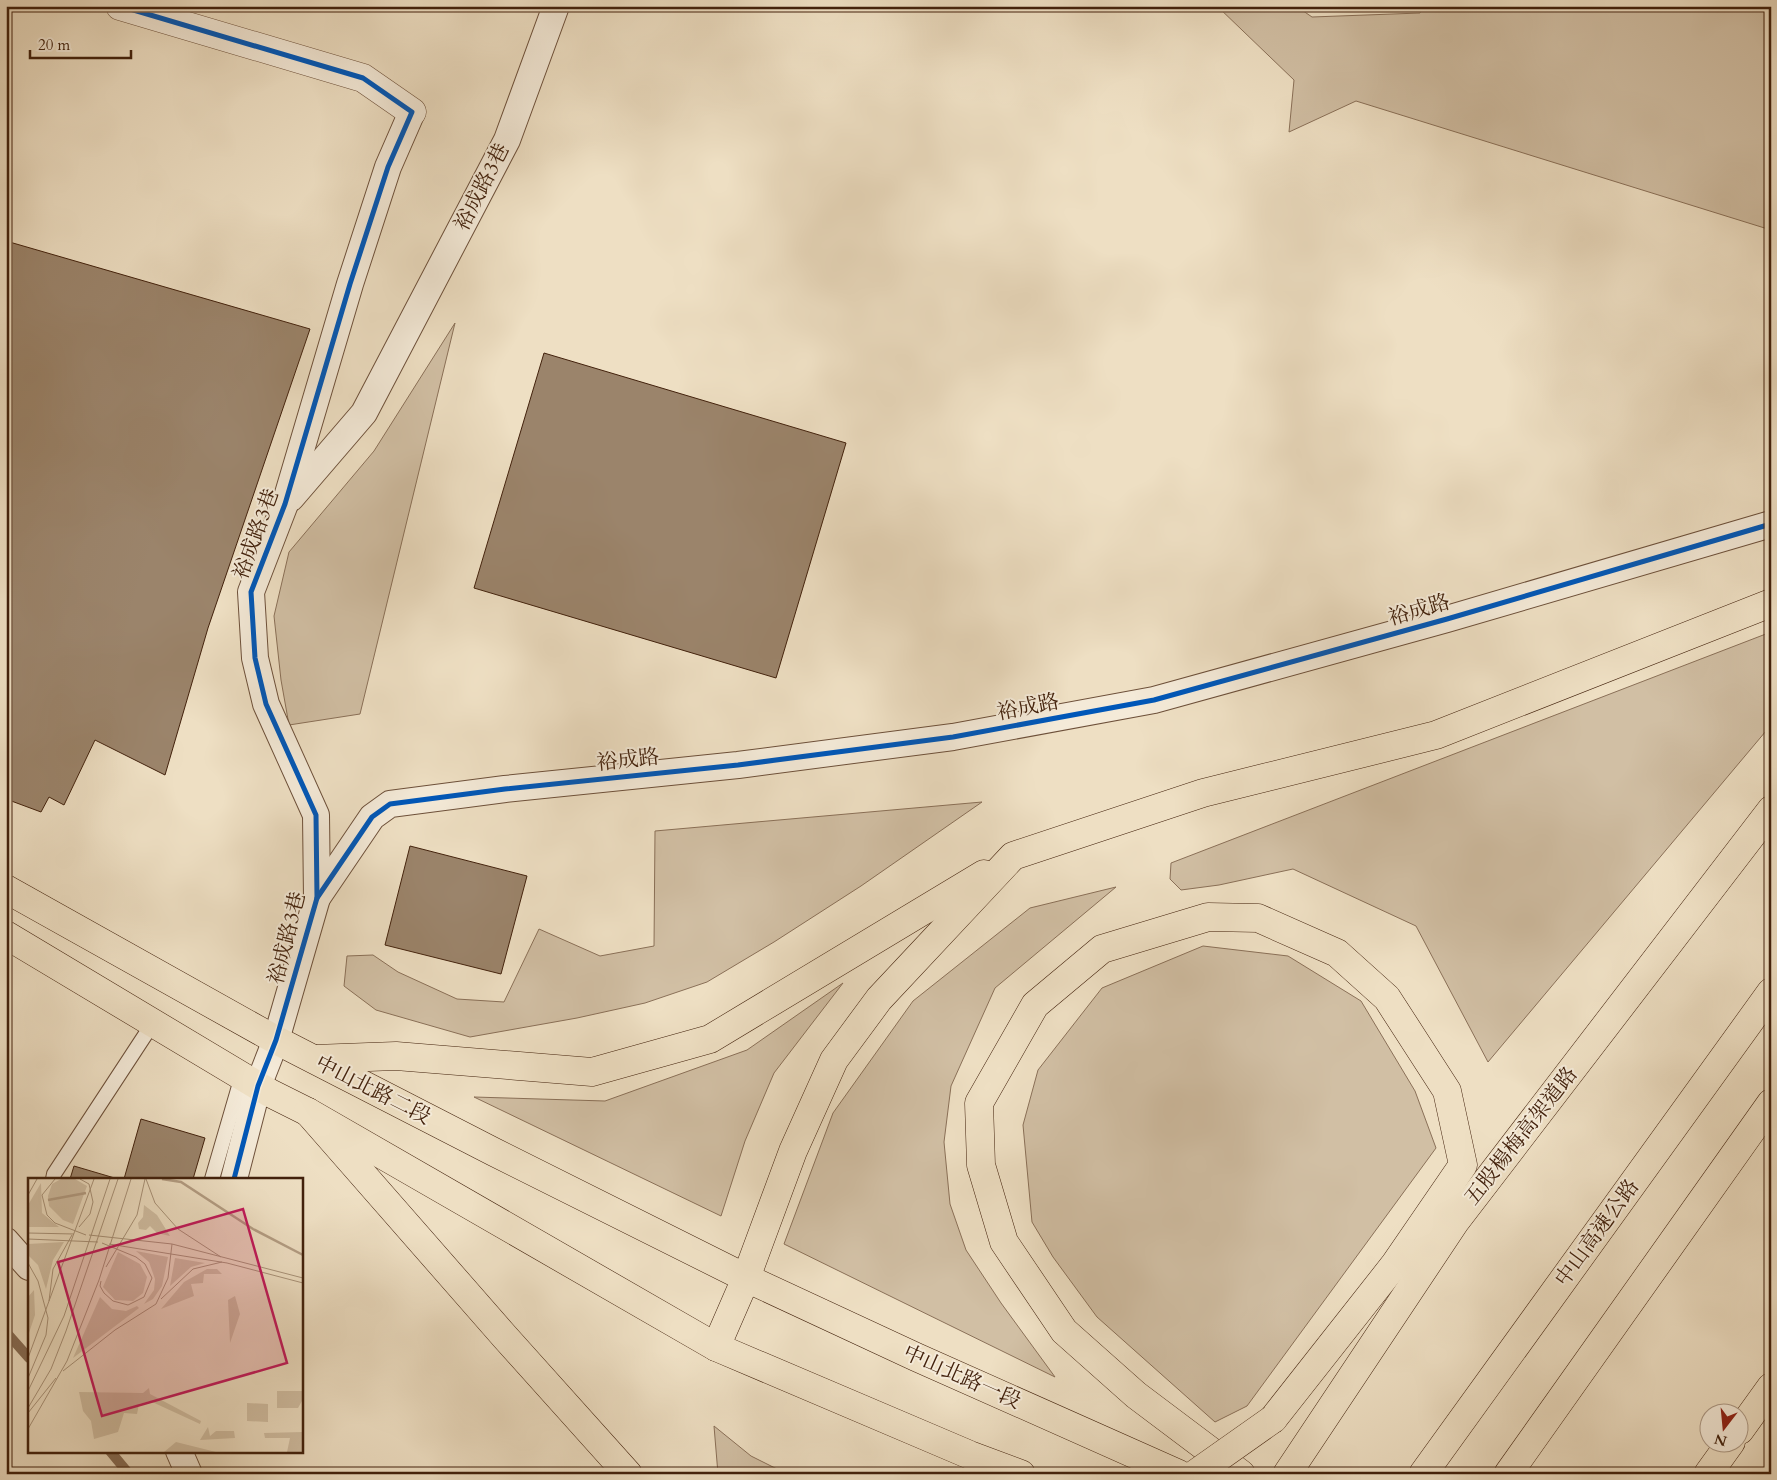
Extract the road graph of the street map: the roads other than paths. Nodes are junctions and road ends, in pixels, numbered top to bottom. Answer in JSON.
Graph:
{"nodes":[{"id":1,"x":120,"y":6,"type":"edge"},
{"id":2,"x":556,"y":6,"type":"edge"},
{"id":3,"x":412,"y":112,"type":"joint"},
{"id":4,"x":286,"y":504,"type":"junction"},
{"id":5,"x":1771,"y":524,"type":"edge"},
{"id":6,"x":1771,"y":603,"type":"edge"},
{"id":7,"x":1771,"y":810,"type":"edge"},
{"id":8,"x":1014,"y":856,"type":"junction"},
{"id":9,"x":6,"y":889,"type":"edge"},
{"id":10,"x":317,"y":898,"type":"junction"},
{"id":11,"x":6,"y":935,"type":"edge"},
{"id":12,"x":1771,"y":992,"type":"edge"},
{"id":13,"x":153,"y":1023,"type":"junction"},
{"id":14,"x":276,"y":1040,"type":"junction"},
{"id":15,"x":314,"y":1059,"type":"junction"},
{"id":16,"x":250,"y":1081,"type":"junction"},
{"id":17,"x":1771,"y":1102,"type":"edge"},
{"id":18,"x":308,"y":1112,"type":"junction"},
{"id":19,"x":53,"y":1178,"type":"edge"},
{"id":20,"x":212,"y":1178,"type":"edge"},
{"id":21,"x":234,"y":1178,"type":"edge"},
{"id":22,"x":6,"y":1241,"type":"edge"},
{"id":23,"x":28,"y":1266,"type":"edge"},
{"id":24,"x":746,"y":1278,"type":"junction"},
{"id":25,"x":716,"y":1347,"type":"junction"},
{"id":26,"x":1771,"y":1387,"type":"edge"},
{"id":27,"x":1750,"y":1416,"type":"edge"},
{"id":28,"x":179,"y":1452,"type":"edge"},
{"id":29,"x":1724,"y":1452,"type":"edge"},
{"id":30,"x":190,"y":1474,"type":"edge"},
{"id":31,"x":628,"y":1474,"type":"edge"},
{"id":32,"x":1021,"y":1474,"type":"edge"},
{"id":33,"x":1179,"y":1474,"type":"edge"},
{"id":34,"x":1195,"y":1474,"type":"edge"},
{"id":35,"x":1241,"y":1474,"type":"edge"},
{"id":36,"x":1287,"y":1474,"type":"edge"},
{"id":37,"x":1423,"y":1474,"type":"edge"},
{"id":38,"x":1508,"y":1474,"type":"edge"},
{"id":39,"x":1708,"y":1474,"type":"edge"}],
"edges":[{"from":1,"to":3,"type":"street"},
{"from":2,"to":4,"type":"street","name":"裕成路3巷"},
{"from":3,"to":4,"type":"street","name":"裕成路3巷"},
{"from":4,"to":10,"type":"street","name":"裕成路3巷"},
{"from":5,"to":10,"type":"street","name":"裕成路"},
{"from":6,"to":8,"type":"main road"},
{"from":7,"to":36,"type":"main road","name":"五股楊梅高架道路"},
{"from":8,"to":15,"type":"main road"},
{"from":8,"to":24,"type":"main road"},
{"from":9,"to":14,"type":"main road","name":"中山北路二段"},
{"from":10,"to":14,"type":"street","name":"裕成路3巷"},
{"from":11,"to":13,"type":"main road"},
{"from":12,"to":37,"type":"main road","name":"中山高速公路"},
{"from":13,"to":16,"type":"main road"},
{"from":13,"to":19,"type":"lane"},
{"from":14,"to":15,"type":"main road","name":"中山北路二段"},
{"from":14,"to":16,"type":"street","name":"裕成路3巷"},
{"from":15,"to":24,"type":"main road","name":"中山北路二段"},
{"from":16,"to":18,"type":"main road"},
{"from":16,"to":20,"type":"lane"},
{"from":16,"to":21,"type":"street","name":"裕成路3巷"},
{"from":17,"to":38,"type":"main road"},
{"from":18,"to":25,"type":"main road"},
{"from":18,"to":31,"type":"main road"},
{"from":22,"to":23,"type":"street"},
{"from":24,"to":25,"type":"main road"},
{"from":24,"to":33,"type":"main road","name":"中山北路一段"},
{"from":25,"to":32,"type":"main road"},
{"from":26,"to":27,"type":"main road"},
{"from":28,"to":30,"type":"street"},
{"from":29,"to":39,"type":"main road"},
{"from":34,"to":35,"type":"main road","bridge":true}]}
